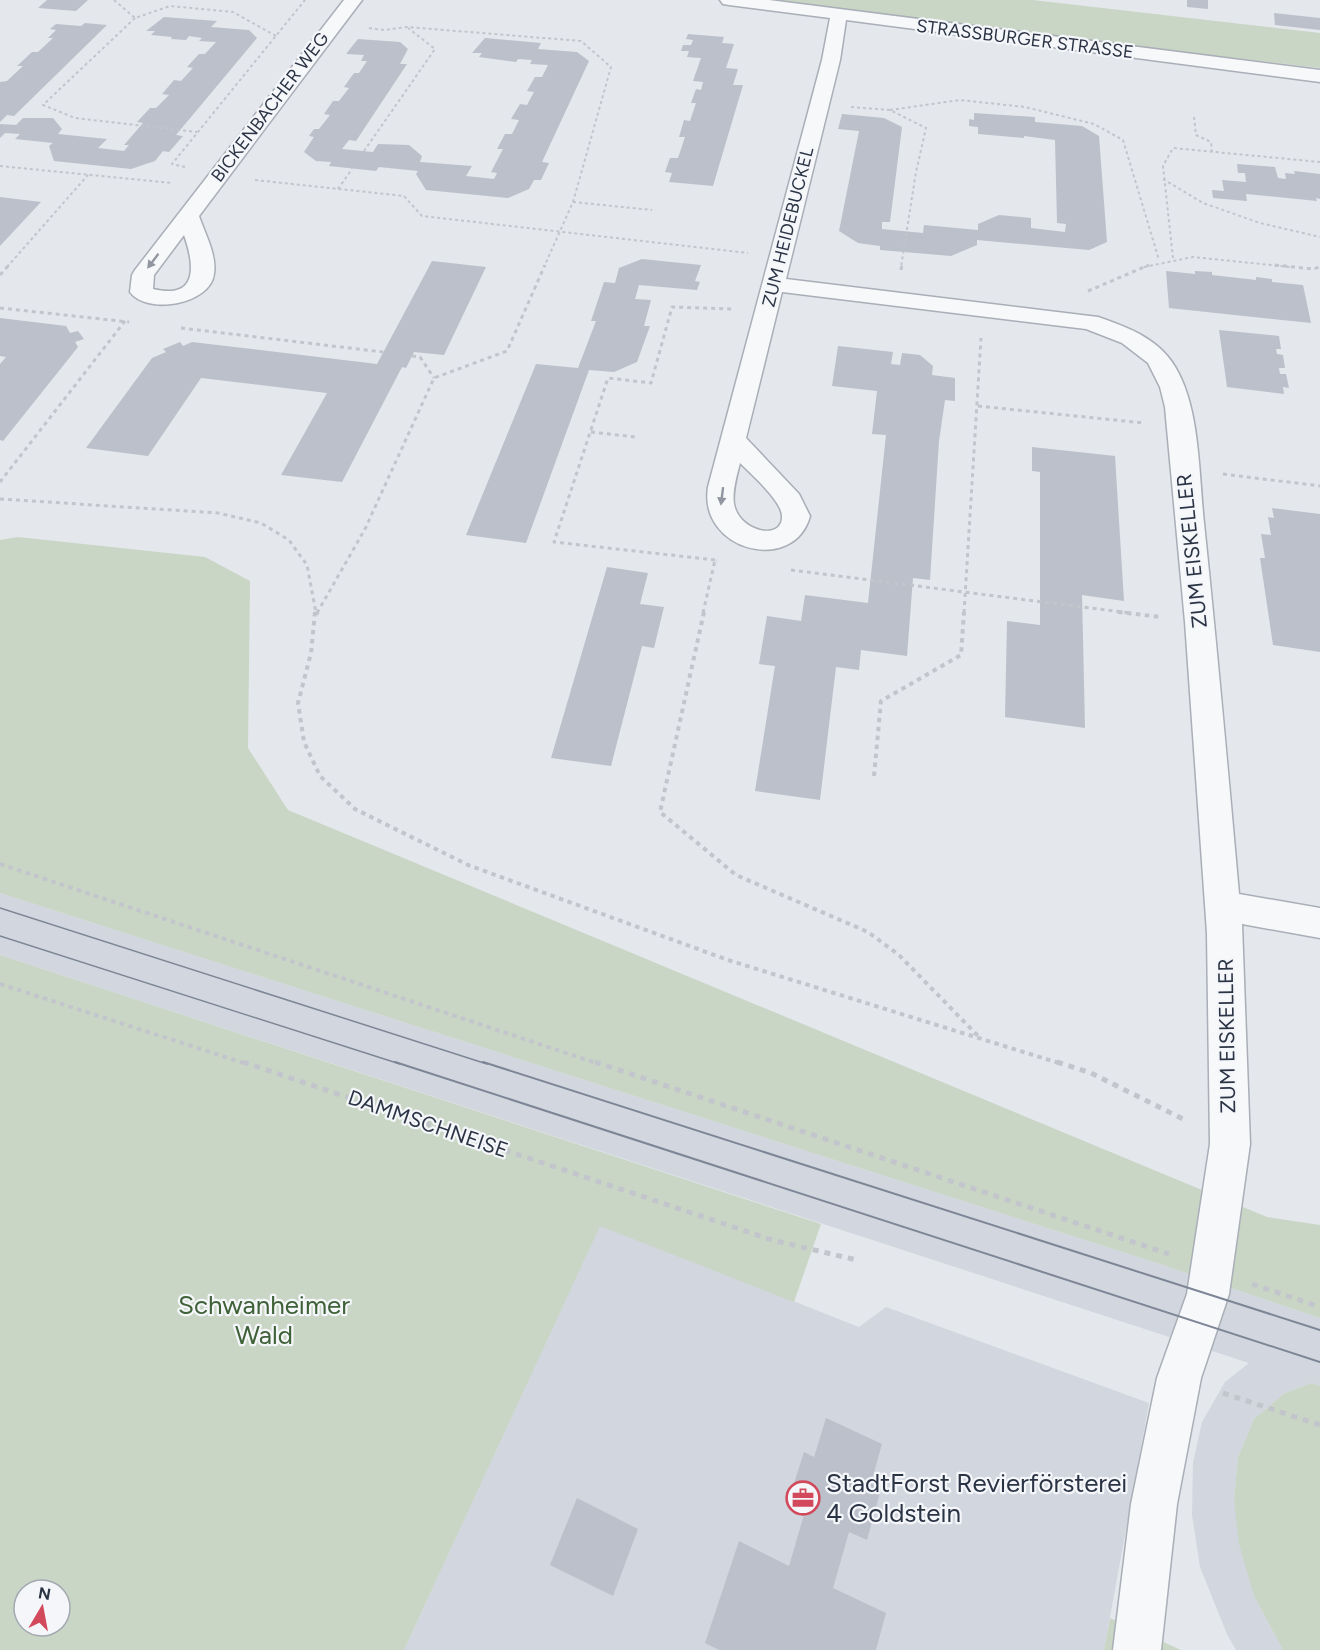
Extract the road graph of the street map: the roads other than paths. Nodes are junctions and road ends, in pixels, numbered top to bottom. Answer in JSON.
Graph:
{"nodes":[{"id":1,"x":353,"y":0,"type":"edge"},
{"id":2,"x":729,"y":0,"type":"edge"},
{"id":3,"x":840,"y":15,"type":"junction"},
{"id":4,"x":1320,"y":76,"type":"edge"},
{"id":5,"x":188,"y":215,"type":"junction"},
{"id":6,"x":774,"y":284,"type":"junction"},
{"id":7,"x":734,"y":439,"type":"junction"},
{"id":8,"x":1223,"y":906,"type":"junction"},
{"id":9,"x":1320,"y":923,"type":"edge"},
{"id":10,"x":1137,"y":1650,"type":"edge"}],
"edges":[{"from":1,"to":5,"type":"street","name":"BICKENBACHER WEG"},
{"from":2,"to":3,"type":"street","name":"STRASSBURGER STRASSE"},
{"from":3,"to":4,"type":"street","name":"STRASSBURGER STRASSE"},
{"from":3,"to":6,"type":"street","name":"ZUM HEIDEBUCKEL"},
{"from":5,"to":5,"type":"street","name":"BICKENBACHER WEG","one_way":true},
{"from":6,"to":7,"type":"street","name":"ZUM HEIDEBUCKEL"},
{"from":6,"to":8,"type":"street","name":"ZUM EISKELLER"},
{"from":7,"to":7,"type":"street","name":"ZUM HEIDEBUCKEL","one_way":true},
{"from":8,"to":9,"type":"street"},
{"from":8,"to":10,"type":"street","name":"ZUM EISKELLER"}]}
